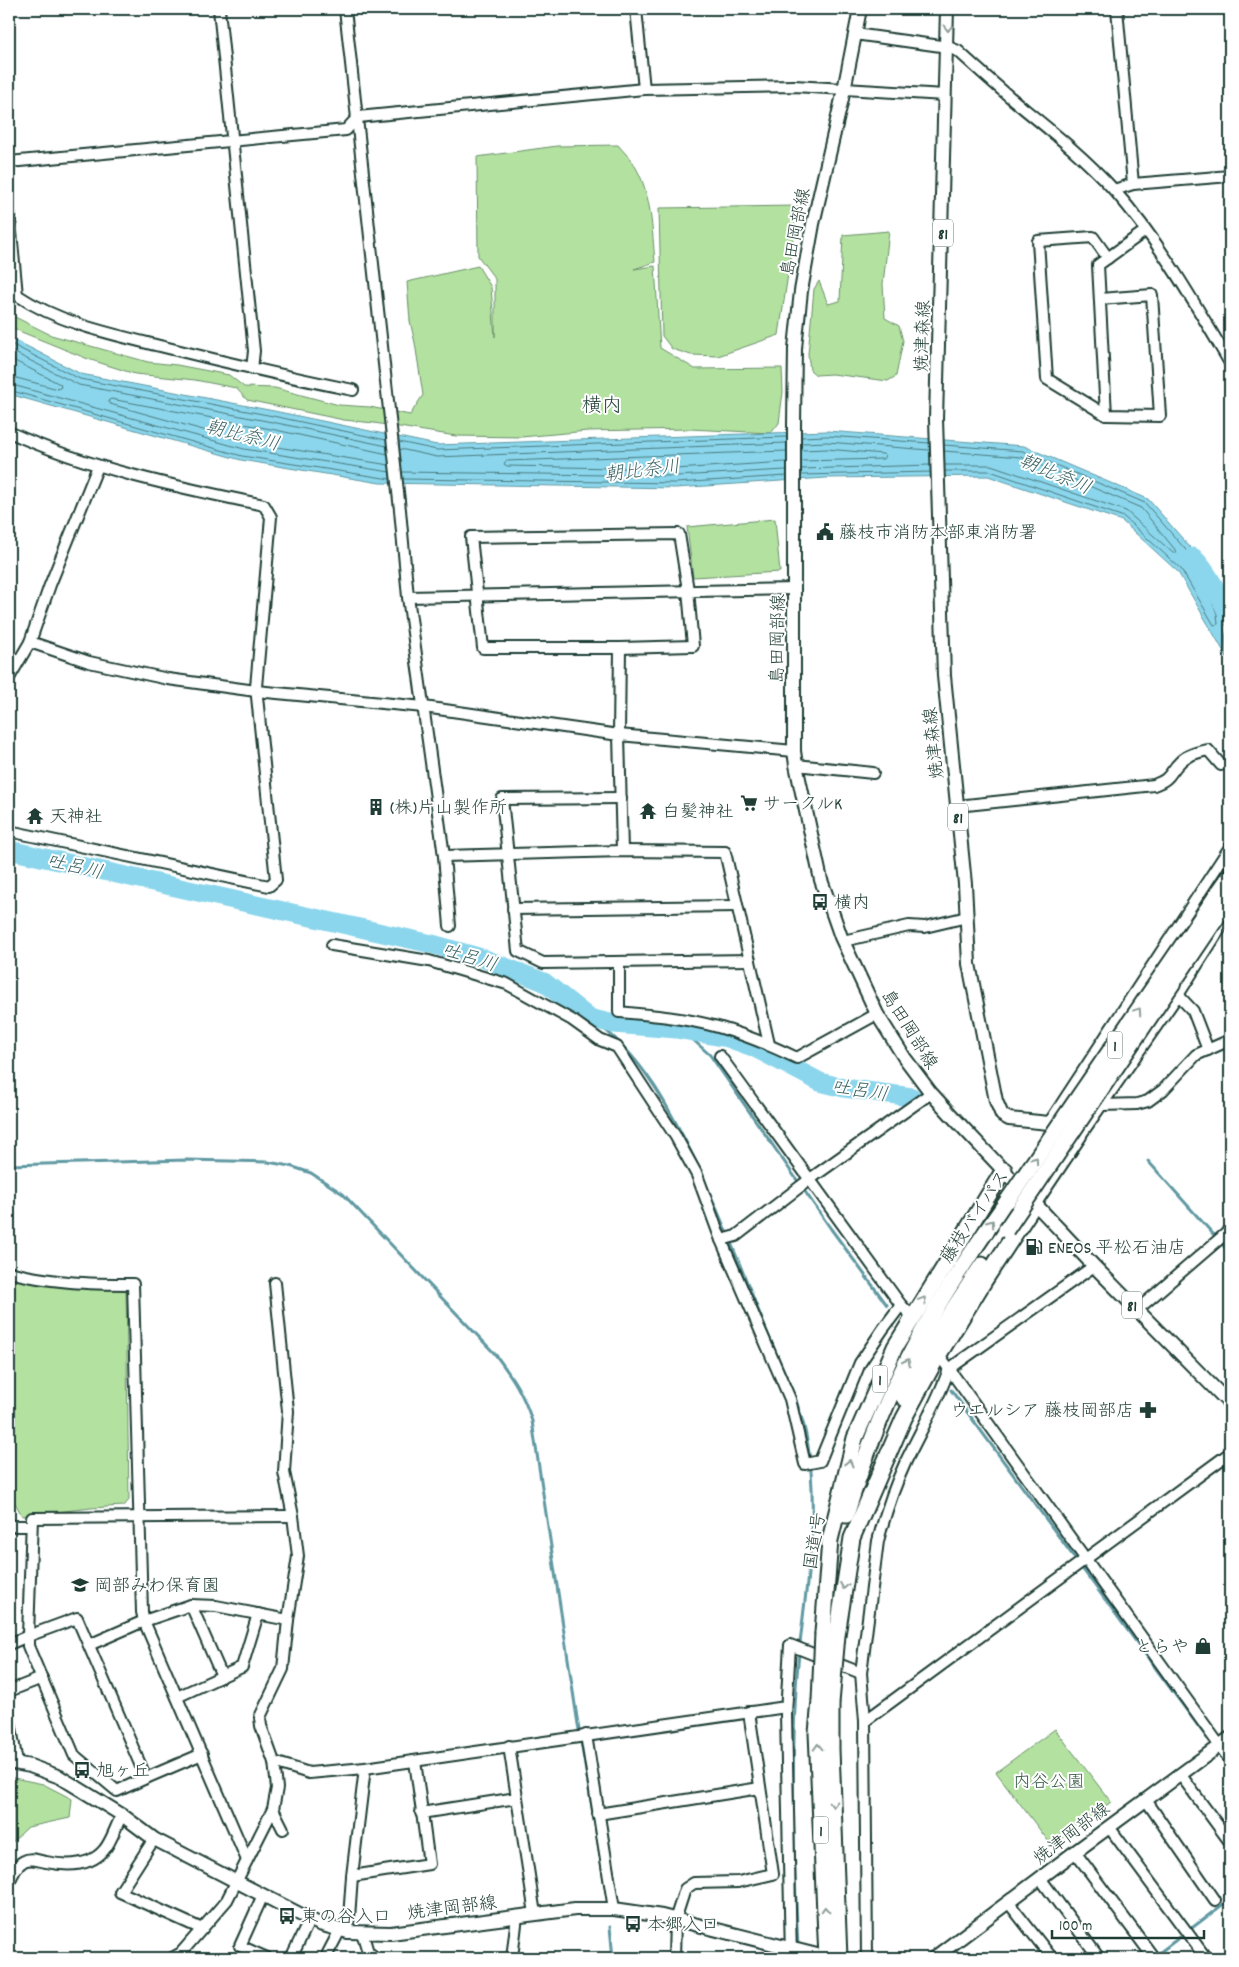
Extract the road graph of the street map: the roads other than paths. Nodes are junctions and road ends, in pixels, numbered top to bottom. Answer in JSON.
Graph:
{"nodes":[{"id":1,"x":219,"y":9,"type":"edge"},
{"id":2,"x":345,"y":9,"type":"edge"},
{"id":3,"x":636,"y":9,"type":"edge"},
{"id":4,"x":860,"y":9,"type":"edge"},
{"id":5,"x":947,"y":9,"type":"edge"},
{"id":6,"x":1117,"y":9,"type":"edge"},
{"id":7,"x":855,"y":34,"type":"junction"},
{"id":8,"x":948,"y":47,"type":"junction"},
{"id":9,"x":644,"y":89,"type":"junction"},
{"id":10,"x":844,"y":90,"type":"junction"},
{"id":11,"x":945,"y":95,"type":"junction"},
{"id":12,"x":357,"y":112,"type":"junction"},
{"id":13,"x":231,"y":140,"type":"junction"},
{"id":14,"x":9,"y":162,"type":"edge"},
{"id":15,"x":1230,"y":176,"type":"edge"},
{"id":16,"x":1133,"y":184,"type":"junction"},
{"id":17,"x":1114,"y":190,"type":"junction"},
{"id":18,"x":9,"y":210,"type":"edge"},
{"id":19,"x":1145,"y":231,"type":"junction"},
{"id":20,"x":1108,"y":258,"type":"junction"},
{"id":21,"x":1100,"y":299,"type":"junction"},
{"id":22,"x":1230,"y":363,"type":"edge"},
{"id":23,"x":252,"y":369,"type":"junction"},
{"id":24,"x":354,"y":390,"type":"dead end"},
{"id":25,"x":1106,"y":415,"type":"junction"},
{"id":26,"x":9,"y":432,"type":"edge"},
{"id":27,"x":98,"y":466,"type":"junction"},
{"id":28,"x":795,"y":589,"type":"junction"},
{"id":29,"x":688,"y":590,"type":"junction"},
{"id":30,"x":477,"y":596,"type":"junction"},
{"id":31,"x":408,"y":597,"type":"junction"},
{"id":32,"x":30,"y":642,"type":"junction"},
{"id":33,"x":620,"y":648,"type":"junction"},
{"id":34,"x":9,"y":678,"type":"edge"},
{"id":35,"x":256,"y":691,"type":"junction"},
{"id":36,"x":424,"y":707,"type":"junction"},
{"id":37,"x":619,"y":735,"type":"junction"},
{"id":38,"x":794,"y":751,"type":"junction"},
{"id":39,"x":796,"y":765,"type":"junction"},
{"id":40,"x":1221,"y":765,"type":"dead end"},
{"id":41,"x":873,"y":773,"type":"dead end"},
{"id":42,"x":621,"y":798,"type":"junction"},
{"id":43,"x":957,"y":806,"type":"junction"},
{"id":44,"x":9,"y":831,"type":"edge"},
{"id":45,"x":1230,"y":847,"type":"edge"},
{"id":46,"x":622,"y":851,"type":"junction"},
{"id":47,"x":508,"y":854,"type":"junction"},
{"id":48,"x":444,"y":856,"type":"junction"},
{"id":49,"x":1230,"y":876,"type":"edge"},
{"id":50,"x":1230,"y":898,"type":"edge"},
{"id":51,"x":737,"y":906,"type":"junction"},
{"id":52,"x":513,"y":909,"type":"junction"},
{"id":53,"x":1230,"y":913,"type":"edge"},
{"id":54,"x":967,"y":917,"type":"junction"},
{"id":55,"x":450,"y":926,"type":"dead end"},
{"id":56,"x":843,"y":941,"type":"junction"},
{"id":57,"x":332,"y":945,"type":"dead end"},
{"id":58,"x":750,"y":960,"type":"junction"},
{"id":59,"x":619,"y":962,"type":"junction"},
{"id":60,"x":1178,"y":995,"type":"junction"},
{"id":61,"x":877,"y":1014,"type":"junction"},
{"id":62,"x":1230,"y":1040,"type":"edge"},
{"id":63,"x":769,"y":1044,"type":"junction"},
{"id":64,"x":1208,"y":1050,"type":"junction"},
{"id":65,"x":720,"y":1056,"type":"dead end"},
{"id":66,"x":932,"y":1093,"type":"junction"},
{"id":67,"x":1102,"y":1105,"type":"junction"},
{"id":68,"x":1049,"y":1122,"type":"junction"},
{"id":69,"x":1080,"y":1136,"type":"junction"},
{"id":70,"x":1004,"y":1170,"type":"junction"},
{"id":71,"x":810,"y":1180,"type":"junction"},
{"id":72,"x":1035,"y":1203,"type":"junction"},
{"id":73,"x":1230,"y":1230,"type":"edge"},
{"id":74,"x":721,"y":1240,"type":"junction"},
{"id":75,"x":1094,"y":1266,"type":"junction"},
{"id":76,"x":9,"y":1272,"type":"edge"},
{"id":77,"x":275,"y":1283,"type":"dead end"},
{"id":78,"x":1137,"y":1310,"type":"junction"},
{"id":79,"x":942,"y":1359,"type":"dead end"},
{"id":80,"x":949,"y":1369,"type":"junction"},
{"id":81,"x":1230,"y":1404,"type":"edge"},
{"id":82,"x":1230,"y":1453,"type":"edge"},
{"id":83,"x":293,"y":1516,"type":"junction"},
{"id":84,"x":138,"y":1518,"type":"junction"},
{"id":85,"x":9,"y":1526,"type":"edge"},
{"id":86,"x":31,"y":1526,"type":"junction"},
{"id":87,"x":852,"y":1538,"type":"junction"},
{"id":88,"x":1086,"y":1560,"type":"junction"},
{"id":89,"x":191,"y":1605,"type":"junction"},
{"id":90,"x":258,"y":1614,"type":"junction"},
{"id":91,"x":826,"y":1614,"type":"junction"},
{"id":92,"x":288,"y":1620,"type":"junction"},
{"id":93,"x":144,"y":1621,"type":"junction"},
{"id":94,"x":830,"y":1634,"type":"junction"},
{"id":95,"x":28,"y":1636,"type":"junction"},
{"id":96,"x":9,"y":1644,"type":"edge"},
{"id":97,"x":89,"y":1645,"type":"junction"},
{"id":98,"x":861,"y":1673,"type":"junction"},
{"id":99,"x":222,"y":1676,"type":"junction"},
{"id":100,"x":42,"y":1678,"type":"junction"},
{"id":101,"x":9,"y":1691,"type":"edge"},
{"id":102,"x":177,"y":1697,"type":"junction"},
{"id":103,"x":826,"y":1702,"type":"junction"},
{"id":104,"x":786,"y":1707,"type":"junction"},
{"id":105,"x":749,"y":1712,"type":"junction"},
{"id":106,"x":9,"y":1716,"type":"edge"},
{"id":107,"x":865,"y":1721,"type":"junction"},
{"id":108,"x":586,"y":1735,"type":"junction"},
{"id":109,"x":1225,"y":1742,"type":"edge"},
{"id":110,"x":509,"y":1746,"type":"junction"},
{"id":111,"x":202,"y":1754,"type":"junction"},
{"id":112,"x":1230,"y":1760,"type":"edge"},
{"id":113,"x":415,"y":1761,"type":"junction"},
{"id":114,"x":274,"y":1762,"type":"junction"},
{"id":115,"x":13,"y":1763,"type":"edge"},
{"id":116,"x":365,"y":1768,"type":"junction"},
{"id":117,"x":1180,"y":1774,"type":"junction"},
{"id":118,"x":146,"y":1778,"type":"junction"},
{"id":119,"x":760,"y":1788,"type":"junction"},
{"id":120,"x":517,"y":1798,"type":"junction"},
{"id":121,"x":1146,"y":1800,"type":"junction"},
{"id":122,"x":273,"y":1809,"type":"junction"},
{"id":123,"x":422,"y":1813,"type":"junction"},
{"id":124,"x":598,"y":1814,"type":"junction"},
{"id":125,"x":122,"y":1815,"type":"junction"},
{"id":126,"x":1109,"y":1827,"type":"junction"},
{"id":127,"x":283,"y":1829,"type":"dead end"},
{"id":128,"x":154,"y":1840,"type":"junction"},
{"id":129,"x":1230,"y":1842,"type":"edge"},
{"id":130,"x":1075,"y":1852,"type":"junction"},
{"id":131,"x":247,"y":1860,"type":"junction"},
{"id":132,"x":352,"y":1876,"type":"junction"},
{"id":133,"x":1040,"y":1878,"type":"junction"},
{"id":134,"x":236,"y":1881,"type":"junction"},
{"id":135,"x":9,"y":1883,"type":"edge"},
{"id":136,"x":262,"y":1895,"type":"junction"},
{"id":137,"x":1215,"y":1900,"type":"dead end"},
{"id":138,"x":1008,"y":1902,"type":"junction"},
{"id":139,"x":614,"y":1909,"type":"junction"},
{"id":140,"x":535,"y":1914,"type":"junction"},
{"id":141,"x":518,"y":1916,"type":"junction"},
{"id":142,"x":310,"y":1919,"type":"junction"},
{"id":143,"x":675,"y":1920,"type":"junction"},
{"id":144,"x":202,"y":1929,"type":"junction"},
{"id":145,"x":344,"y":1931,"type":"junction"},
{"id":146,"x":362,"y":1932,"type":"junction"},
{"id":147,"x":791,"y":1953,"type":"edge"},
{"id":148,"x":822,"y":1957,"type":"edge"},
{"id":149,"x":172,"y":1958,"type":"edge"},
{"id":150,"x":267,"y":1958,"type":"edge"},
{"id":151,"x":291,"y":1958,"type":"edge"},
{"id":152,"x":328,"y":1958,"type":"edge"},
{"id":153,"x":376,"y":1958,"type":"edge"},
{"id":154,"x":512,"y":1958,"type":"edge"},
{"id":155,"x":674,"y":1958,"type":"edge"},
{"id":156,"x":839,"y":1958,"type":"edge"},
{"id":157,"x":867,"y":1958,"type":"edge"},
{"id":158,"x":934,"y":1958,"type":"edge"},
{"id":159,"x":1052,"y":1958,"type":"edge"},
{"id":160,"x":1099,"y":1958,"type":"edge"},
{"id":161,"x":1154,"y":1958,"type":"edge"},
{"id":162,"x":1206,"y":1958,"type":"edge"}],
"edges":[{"from":1,"to":13,"type":"street"},
{"from":2,"to":12,"type":"street"},
{"from":3,"to":9,"type":"street"},
{"from":4,"to":7,"type":"main road","name":"島田岡部線"},
{"from":5,"to":8,"type":"main road","name":"焼津森線","number":"81","one_way":true},
{"from":6,"to":16,"type":"street"},
{"from":7,"to":8,"type":"street"},
{"from":7,"to":10,"type":"main road","name":"島田岡部線"},
{"from":8,"to":11,"type":"main road","name":"焼津森線","number":"81"},
{"from":8,"to":17,"type":"street"},
{"from":9,"to":10,"type":"street"},
{"from":9,"to":12,"type":"street"},
{"from":10,"to":11,"type":"street"},
{"from":10,"to":28,"type":"main road","name":"島田岡部線"},
{"from":11,"to":43,"type":"main road","name":"焼津森線","number":"81"},
{"from":12,"to":13,"type":"street"},
{"from":12,"to":31,"type":"street"},
{"from":13,"to":14,"type":"street"},
{"from":13,"to":23,"type":"street"},
{"from":15,"to":16,"type":"street"},
{"from":16,"to":17,"type":"street"},
{"from":17,"to":19,"type":"street"},
{"from":18,"to":23,"type":"street"},
{"from":19,"to":20,"type":"street"},
{"from":19,"to":22,"type":"street"},
{"from":20,"to":21,"type":"street"},
{"from":20,"to":25,"type":"street"},
{"from":21,"to":25,"type":"street"},
{"from":21,"to":25,"type":"street"},
{"from":23,"to":24,"type":"street"},
{"from":26,"to":27,"type":"street"},
{"from":27,"to":32,"type":"street"},
{"from":27,"to":35,"type":"street"},
{"from":28,"to":29,"type":"street"},
{"from":28,"to":38,"type":"main road","name":"島田岡部線"},
{"from":29,"to":30,"type":"street"},
{"from":29,"to":30,"type":"street"},
{"from":29,"to":33,"type":"street"},
{"from":30,"to":31,"type":"street"},
{"from":30,"to":33,"type":"street"},
{"from":31,"to":36,"type":"street"},
{"from":32,"to":34,"type":"street"},
{"from":32,"to":35,"type":"street"},
{"from":33,"to":37,"type":"street"},
{"from":35,"to":36,"type":"street"},
{"from":35,"to":44,"type":"street"},
{"from":36,"to":37,"type":"street"},
{"from":36,"to":48,"type":"street"},
{"from":37,"to":38,"type":"street"},
{"from":37,"to":42,"type":"street"},
{"from":38,"to":39,"type":"main road","name":"島田岡部線"},
{"from":39,"to":41,"type":"street"},
{"from":39,"to":56,"type":"main road","name":"島田岡部線"},
{"from":40,"to":43,"type":"street"},
{"from":42,"to":46,"type":"street"},
{"from":42,"to":47,"type":"street"},
{"from":43,"to":54,"type":"main road","name":"焼津森線","number":"81"},
{"from":45,"to":68,"type":"street"},
{"from":46,"to":47,"type":"street"},
{"from":46,"to":51,"type":"street"},
{"from":47,"to":48,"type":"street"},
{"from":47,"to":52,"type":"street"},
{"from":48,"to":55,"type":"street"},
{"from":91,"to":49,"type":"highway","name":"藤枝バイパス","number":"1","one_way":true,"bridge":true},
{"from":50,"to":87,"type":"highway","name":"藤枝バイパス","number":"1","bridge":true},
{"from":51,"to":52,"type":"street"},
{"from":51,"to":58,"type":"street"},
{"from":52,"to":59,"type":"street"},
{"from":53,"to":60,"type":"street"},
{"from":54,"to":56,"type":"street"},
{"from":54,"to":68,"type":"main road","name":"焼津森線","number":"81"},
{"from":56,"to":61,"type":"main road","name":"島田岡部線"},
{"from":57,"to":74,"type":"street"},
{"from":58,"to":59,"type":"street"},
{"from":58,"to":63,"type":"street"},
{"from":59,"to":63,"type":"street"},
{"from":60,"to":64,"type":"street"},
{"from":60,"to":67,"type":"street"},
{"from":61,"to":63,"type":"street"},
{"from":61,"to":66,"type":"main road","name":"島田岡部線"},
{"from":62,"to":64,"type":"street"},
{"from":64,"to":67,"type":"street"},
{"from":65,"to":71,"type":"street"},
{"from":66,"to":70,"type":"main road","name":"島田岡部線"},
{"from":66,"to":71,"type":"street"},
{"from":67,"to":69,"type":"street"},
{"from":68,"to":69,"type":"main road","name":"焼津森線","number":"81"},
{"from":69,"to":72,"type":"main road"},
{"from":70,"to":72,"type":"main road","name":"島田岡部線"},
{"from":91,"to":70,"type":"highway","name":"国道1号","number":"1","one_way":true},
{"from":71,"to":74,"type":"street"},
{"from":71,"to":74,"type":"street"},
{"from":72,"to":75,"type":"main road","number":"81"},
{"from":72,"to":87,"type":"highway","name":"国道1号","number":"1"},
{"from":73,"to":78,"type":"street"},
{"from":75,"to":78,"type":"main road","number":"81"},
{"from":75,"to":80,"type":"street"},
{"from":76,"to":84,"type":"street"},
{"from":77,"to":83,"type":"street"},
{"from":78,"to":81,"type":"main road","number":"81"},
{"from":79,"to":80,"type":"street"},
{"from":80,"to":88,"type":"street"},
{"from":80,"to":98,"type":"street"},
{"from":82,"to":88,"type":"street"},
{"from":83,"to":84,"type":"street"},
{"from":83,"to":92,"type":"street"},
{"from":84,"to":86,"type":"street"},
{"from":84,"to":93,"type":"street"},
{"from":85,"to":86,"type":"street"},
{"from":86,"to":95,"type":"street"},
{"from":87,"to":94,"type":"highway","name":"国道1号","number":"1","one_way":true},
{"from":88,"to":107,"type":"street"},
{"from":88,"to":109,"type":"street"},
{"from":89,"to":90,"type":"street"},
{"from":89,"to":93,"type":"street"},
{"from":89,"to":99,"type":"street"},
{"from":90,"to":92,"type":"street"},
{"from":90,"to":99,"type":"street"},
{"from":91,"to":94,"type":"highway","name":"国道1号","number":"1"},
{"from":92,"to":114,"type":"street"},
{"from":93,"to":97,"type":"street"},
{"from":93,"to":102,"type":"street"},
{"from":94,"to":103,"type":"highway","name":"国道1号","number":"1","bridge":true},
{"from":95,"to":96,"type":"street"},
{"from":95,"to":97,"type":"street"},
{"from":95,"to":100,"type":"street"},
{"from":97,"to":118,"type":"street"},
{"from":98,"to":104,"type":"street"},
{"from":98,"to":107,"type":"street"},
{"from":99,"to":102,"type":"street"},
{"from":100,"to":101,"type":"street"},
{"from":100,"to":118,"type":"street"},
{"from":102,"to":111,"type":"street"},
{"from":148,"to":103,"type":"highway","name":"国道1号","number":"1","one_way":true},
{"from":103,"to":156,"type":"highway","name":"国道1号","number":"1","one_way":true},
{"from":104,"to":105,"type":"street"},
{"from":104,"to":147,"type":"street"},
{"from":105,"to":108,"type":"street"},
{"from":105,"to":119,"type":"street"},
{"from":106,"to":115,"type":"street"},
{"from":107,"to":157,"type":"street"},
{"from":108,"to":110,"type":"street"},
{"from":108,"to":124,"type":"street"},
{"from":109,"to":112,"type":"street"},
{"from":109,"to":117,"type":"main road","name":"焼津岡部線"},
{"from":110,"to":113,"type":"street"},
{"from":110,"to":120,"type":"street"},
{"from":111,"to":118,"type":"street"},
{"from":111,"to":131,"type":"street"},
{"from":113,"to":116,"type":"street"},
{"from":113,"to":123,"type":"street"},
{"from":114,"to":116,"type":"street"},
{"from":114,"to":122,"type":"street"},
{"from":115,"to":125,"type":"main road","name":"焼津岡部線"},
{"from":116,"to":132,"type":"street"},
{"from":117,"to":121,"type":"main road","name":"焼津岡部線"},
{"from":117,"to":129,"type":"street"},
{"from":119,"to":124,"type":"street"},
{"from":119,"to":143,"type":"street"},
{"from":120,"to":123,"type":"street"},
{"from":120,"to":140,"type":"street"},
{"from":121,"to":126,"type":"main road","name":"焼津岡部線"},
{"from":121,"to":137,"type":"street"},
{"from":122,"to":127,"type":"street"},
{"from":122,"to":131,"type":"street"},
{"from":123,"to":132,"type":"street"},
{"from":124,"to":139,"type":"street"},
{"from":125,"to":128,"type":"main road","name":"焼津岡部線"},
{"from":125,"to":135,"type":"street"},
{"from":126,"to":130,"type":"main road","name":"焼津岡部線"},
{"from":126,"to":162,"type":"street"},
{"from":128,"to":134,"type":"main road","name":"焼津岡部線"},
{"from":128,"to":144,"type":"street"},
{"from":130,"to":133,"type":"main road","name":"焼津岡部線"},
{"from":130,"to":161,"type":"street"},
{"from":131,"to":134,"type":"street"},
{"from":132,"to":145,"type":"street"},
{"from":133,"to":138,"type":"main road","name":"焼津岡部線"},
{"from":133,"to":160,"type":"street"},
{"from":134,"to":136,"type":"main road","name":"焼津岡部線"},
{"from":134,"to":144,"type":"street"},
{"from":136,"to":142,"type":"main road","name":"焼津岡部線"},
{"from":136,"to":150,"type":"street"},
{"from":138,"to":158,"type":"main road","name":"焼津岡部線"},
{"from":138,"to":159,"type":"street"},
{"from":139,"to":140,"type":"main road","name":"焼津岡部線"},
{"from":139,"to":143,"type":"main road","name":"焼津岡部線"},
{"from":140,"to":141,"type":"main road","name":"焼津岡部線"},
{"from":141,"to":146,"type":"main road","name":"焼津岡部線"},
{"from":141,"to":154,"type":"street"},
{"from":142,"to":145,"type":"main road","name":"焼津岡部線"},
{"from":142,"to":151,"type":"street"},
{"from":143,"to":147,"type":"main road","name":"焼津岡部線"},
{"from":143,"to":155,"type":"street"},
{"from":144,"to":149,"type":"street"},
{"from":145,"to":146,"type":"main road","name":"焼津岡部線"},
{"from":145,"to":152,"type":"street"},
{"from":146,"to":153,"type":"street"},
{"from":147,"to":148,"type":"main road","name":"焼津岡部線"}]}
